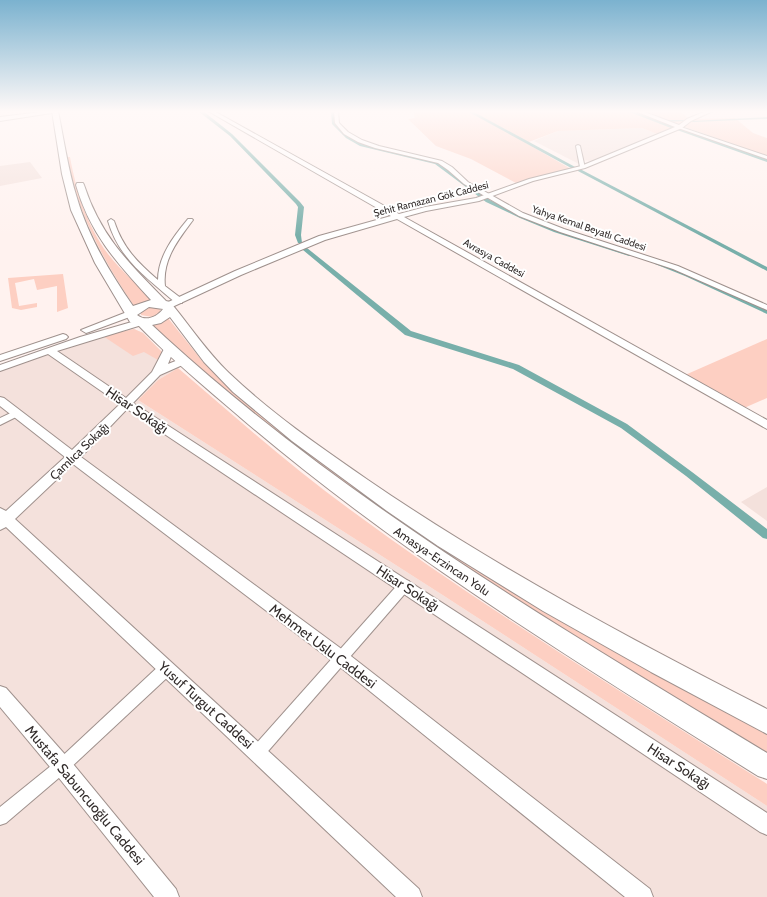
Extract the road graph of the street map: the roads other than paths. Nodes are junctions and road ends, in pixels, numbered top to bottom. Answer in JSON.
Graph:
{"nodes":[{"id":1,"x":64,"y":153,"type":"edge"},
{"id":2,"x":284,"y":153,"type":"edge"},
{"id":3,"x":404,"y":153,"type":"edge"},
{"id":4,"x":580,"y":153,"type":"edge"},
{"id":5,"x":616,"y":153,"type":"edge"},
{"id":6,"x":753,"y":153,"type":"edge"},
{"id":7,"x":767,"y":158,"type":"edge"},
{"id":8,"x":583,"y":167,"type":"junction"},
{"id":9,"x":78,"y":177,"type":"dead end"},
{"id":10,"x":488,"y":196,"type":"junction"},
{"id":11,"x":399,"y":218,"type":"junction"},
{"id":12,"x":190,"y":220,"type":"dead end"},
{"id":13,"x":110,"y":221,"type":"dead end"},
{"id":14,"x":162,"y":287,"type":"junction"},
{"id":15,"x":169,"y":305,"type":"junction"},
{"id":16,"x":767,"y":308,"type":"edge"},
{"id":17,"x":137,"y":317,"type":"junction"},
{"id":18,"x":169,"y":348,"type":"junction"},
{"id":19,"x":50,"y":351,"type":"junction"},
{"id":20,"x":0,"y":358,"type":"edge"},
{"id":21,"x":183,"y":361,"type":"junction"},
{"id":22,"x":0,"y":368,"type":"edge"},
{"id":23,"x":156,"y":374,"type":"junction"},
{"id":24,"x":0,"y":400,"type":"edge"},
{"id":25,"x":127,"y":404,"type":"junction"},
{"id":26,"x":17,"y":413,"type":"junction"},
{"id":27,"x":0,"y":422,"type":"edge"},
{"id":28,"x":767,"y":425,"type":"edge"},
{"id":29,"x":73,"y":457,"type":"junction"},
{"id":30,"x":2,"y":519,"type":"edge"},
{"id":31,"x":405,"y":585,"type":"junction"},
{"id":32,"x":341,"y":658,"type":"junction"},
{"id":33,"x":166,"y":669,"type":"junction"},
{"id":34,"x":0,"y":694,"type":"edge"},
{"id":35,"x":767,"y":722,"type":"edge"},
{"id":36,"x":258,"y":752,"type":"junction"},
{"id":37,"x":62,"y":766,"type":"junction"},
{"id":38,"x":767,"y":767,"type":"edge"},
{"id":39,"x":0,"y":817,"type":"edge"},
{"id":40,"x":767,"y":825,"type":"edge"},
{"id":41,"x":168,"y":897,"type":"edge"},
{"id":42,"x":411,"y":897,"type":"edge"},
{"id":43,"x":642,"y":897,"type":"edge"}],
"edges":[{"from":1,"to":17,"type":"highway","name":"Amasya-Erzincan Yolu"},
{"from":2,"to":11,"type":"street","name":"Avrasya Caddesi"},
{"from":3,"to":10,"type":"street","name":"Yahya Kemal Beyatlı Caddesi"},
{"from":4,"to":8,"type":"street"},
{"from":5,"to":8,"type":"street","name":"Şehit Ramazan Gök Caddesi"},
{"from":6,"to":7,"type":"street"},
{"from":8,"to":10,"type":"street","name":"Şehit Ramazan Gök Caddesi"},
{"from":9,"to":15,"type":"highway","name":"Amasya-Erzincan Yolu"},
{"from":10,"to":11,"type":"street","name":"Şehit Ramazan Gök Caddesi"},
{"from":10,"to":16,"type":"street","name":"Yahya Kemal Beyatlı Caddesi"},
{"from":11,"to":15,"type":"street","name":"Şehit Ramazan Gök Caddesi"},
{"from":11,"to":28,"type":"street","name":"Avrasya Caddesi"},
{"from":12,"to":14,"type":"street"},
{"from":13,"to":14,"type":"street"},
{"from":14,"to":15,"type":"street"},
{"from":15,"to":17,"type":"highway"},
{"from":15,"to":17,"type":"highway"},
{"from":15,"to":35,"type":"highway","name":"Amasya-Erzincan Yolu"},
{"from":17,"to":18,"type":"highway","name":"Amasya-Erzincan Yolu"},
{"from":17,"to":19,"type":"street"},
{"from":17,"to":20,"type":"street"},
{"from":18,"to":21,"type":"highway","name":"Amasya-Erzincan Yolu"},
{"from":18,"to":23,"type":"street","name":"Çamlıca Sokağı"},
{"from":19,"to":22,"type":"street"},
{"from":19,"to":25,"type":"street","name":"Hisar Sokağı"},
{"from":21,"to":23,"type":"street","name":"Çamlıca Sokağı"},
{"from":21,"to":38,"type":"highway","name":"Amasya-Erzincan Yolu"},
{"from":23,"to":25,"type":"street","name":"Çamlıca Sokağı"},
{"from":24,"to":26,"type":"street","name":"Mehmet Uslu Caddesi"},
{"from":25,"to":29,"type":"street","name":"Çamlıca Sokağı"},
{"from":25,"to":31,"type":"street","name":"Hisar Sokağı"},
{"from":26,"to":27,"type":"street"},
{"from":26,"to":29,"type":"street","name":"Mehmet Uslu Caddesi"},
{"from":29,"to":30,"type":"street","name":"Çamlıca Sokağı"},
{"from":29,"to":32,"type":"street","name":"Mehmet Uslu Caddesi"},
{"from":30,"to":33,"type":"street","name":"Yusuf Turgut Caddesi"},
{"from":31,"to":32,"type":"street"},
{"from":31,"to":40,"type":"street","name":"Hisar Sokağı"},
{"from":32,"to":36,"type":"street"},
{"from":32,"to":43,"type":"street","name":"Mehmet Uslu Caddesi"},
{"from":33,"to":36,"type":"street","name":"Yusuf Turgut Caddesi"},
{"from":33,"to":37,"type":"street"},
{"from":34,"to":37,"type":"street","name":"Mustafa Sabuncuoğlu Caddesi"},
{"from":36,"to":42,"type":"street","name":"Yusuf Turgut Caddesi"},
{"from":37,"to":39,"type":"street"},
{"from":37,"to":41,"type":"street","name":"Mustafa Sabuncuoğlu Caddesi"}]}
